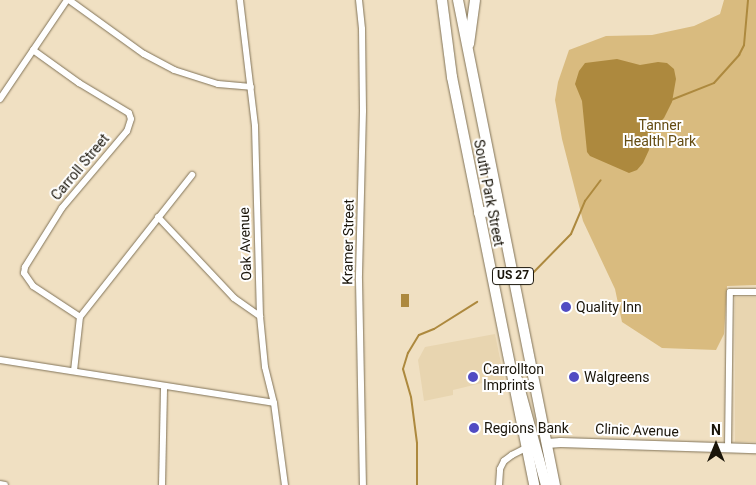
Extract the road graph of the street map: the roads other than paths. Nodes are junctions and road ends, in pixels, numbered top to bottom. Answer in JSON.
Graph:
{"nodes":[{"id":1,"x":68,"y":0,"type":"edge"},
{"id":2,"x":240,"y":0,"type":"edge"},
{"id":3,"x":359,"y":0,"type":"edge"},
{"id":4,"x":442,"y":0,"type":"edge"},
{"id":5,"x":458,"y":0,"type":"edge"},
{"id":6,"x":475,"y":0,"type":"edge"},
{"id":7,"x":33,"y":50,"type":"junction"},
{"id":8,"x":468,"y":62,"type":"junction"},
{"id":9,"x":251,"y":87,"type":"junction"},
{"id":10,"x":0,"y":99,"type":"edge"},
{"id":11,"x":192,"y":175,"type":"dead end"},
{"id":12,"x":499,"y":208,"type":"junction"},
{"id":13,"x":479,"y":213,"type":"junction"},
{"id":14,"x":158,"y":217,"type":"junction"},
{"id":15,"x":756,"y":292,"type":"edge"},
{"id":16,"x":260,"y":316,"type":"junction"},
{"id":17,"x":80,"y":317,"type":"junction"},
{"id":18,"x":0,"y":360,"type":"edge"},
{"id":19,"x":74,"y":371,"type":"junction"},
{"id":20,"x":164,"y":386,"type":"junction"},
{"id":21,"x":274,"y":403,"type":"junction"},
{"id":22,"x":546,"y":444,"type":"junction"},
{"id":23,"x":531,"y":447,"type":"junction"},
{"id":24,"x":728,"y":447,"type":"junction"},
{"id":25,"x":756,"y":448,"type":"edge"},
{"id":26,"x":0,"y":484,"type":"edge"},
{"id":27,"x":5,"y":485,"type":"edge"},
{"id":28,"x":162,"y":485,"type":"edge"},
{"id":29,"x":285,"y":485,"type":"edge"},
{"id":30,"x":364,"y":485,"type":"edge"},
{"id":31,"x":499,"y":485,"type":"edge"},
{"id":32,"x":534,"y":485,"type":"edge"},
{"id":33,"x":546,"y":485,"type":"edge"},
{"id":34,"x":554,"y":485,"type":"edge"}],
"edges":[{"from":1,"to":7,"type":"street"},
{"from":1,"to":9,"type":"street"},
{"from":2,"to":9,"type":"street","name":"Oak Avenue"},
{"from":3,"to":30,"type":"street","name":"Kramer Street"},
{"from":4,"to":13,"type":"main road","name":"South Park Street","number":"US 27"},
{"from":5,"to":8,"type":"main road","name":"South Park Street","number":"US 27"},
{"from":6,"to":8,"type":"main road"},
{"from":7,"to":10,"type":"street"},
{"from":7,"to":17,"type":"street","name":"Carroll Street"},
{"from":8,"to":12,"type":"main road","name":"South Park Street","number":"US 27"},
{"from":9,"to":16,"type":"street","name":"Oak Avenue"},
{"from":11,"to":14,"type":"street"},
{"from":12,"to":13,"type":"main road"},
{"from":12,"to":22,"type":"main road","name":"South Park Street","number":"US 27"},
{"from":13,"to":23,"type":"main road","name":"South Park Street","number":"US 27"},
{"from":14,"to":16,"type":"street"},
{"from":14,"to":17,"type":"street"},
{"from":15,"to":24,"type":"street"},
{"from":16,"to":21,"type":"street","name":"Oak Avenue"},
{"from":17,"to":19,"type":"street"},
{"from":18,"to":19,"type":"street"},
{"from":19,"to":20,"type":"street"},
{"from":20,"to":21,"type":"street"},
{"from":20,"to":28,"type":"street"},
{"from":21,"to":29,"type":"street","name":"Oak Avenue"},
{"from":22,"to":23,"type":"main road"},
{"from":22,"to":24,"type":"street","name":"Clinic Avenue"},
{"from":22,"to":34,"type":"main road","number":"US 27"},
{"from":23,"to":31,"type":"street"},
{"from":23,"to":32,"type":"main road","number":"US 27"},
{"from":23,"to":33,"type":"main road"},
{"from":24,"to":25,"type":"street","name":"Clinic Avenue"},
{"from":26,"to":27,"type":"street"}]}
